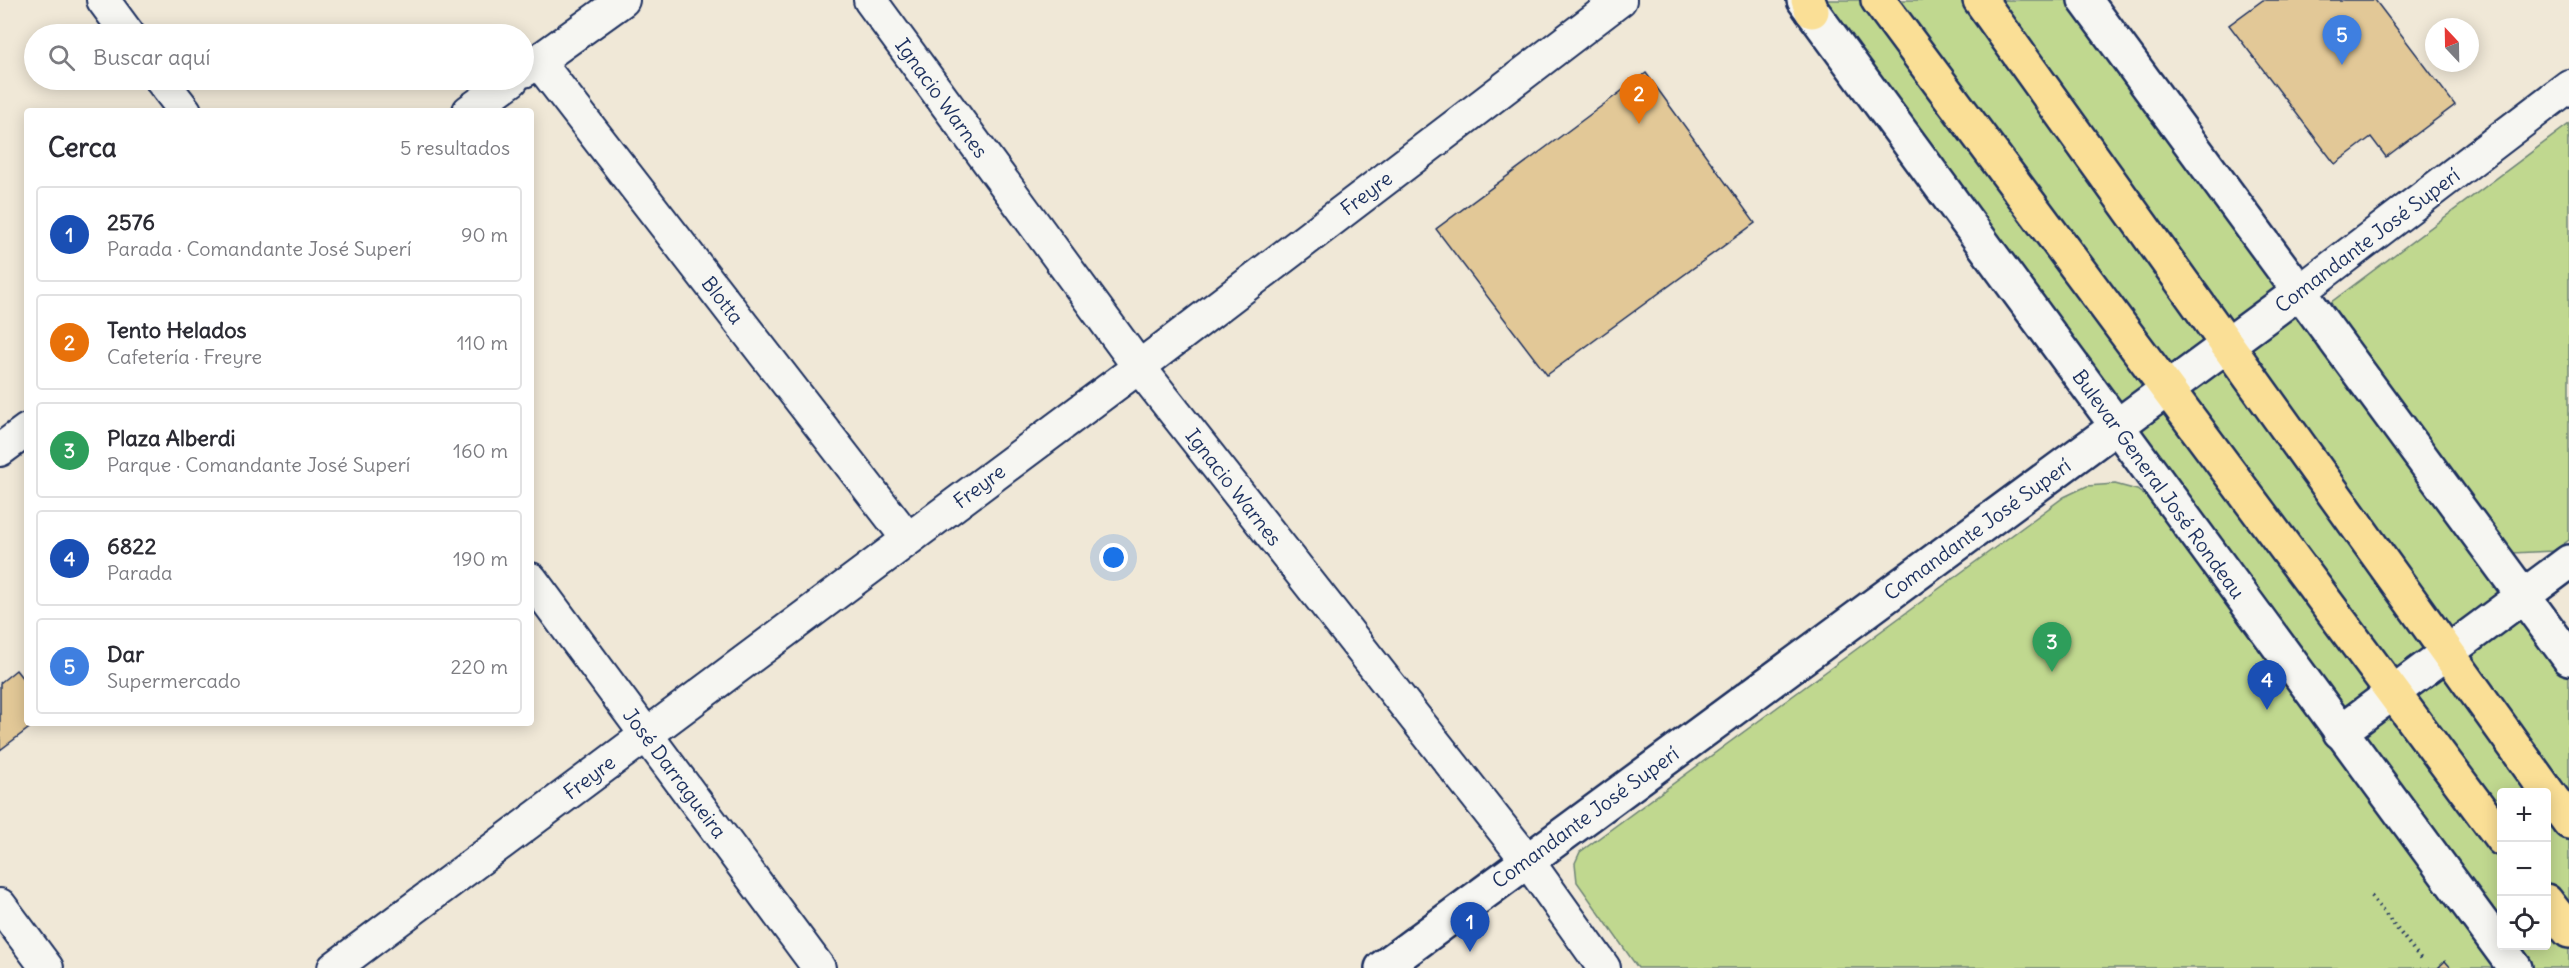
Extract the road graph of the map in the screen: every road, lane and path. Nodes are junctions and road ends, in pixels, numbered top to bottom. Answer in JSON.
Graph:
{"nodes":[{"id":1,"x":103,"y":0,"type":"edge"},
{"id":2,"x":622,"y":0,"type":"edge"},
{"id":3,"x":870,"y":0,"type":"edge"},
{"id":4,"x":1620,"y":0,"type":"edge"},
{"id":5,"x":1878,"y":0,"type":"edge"},
{"id":6,"x":1980,"y":0,"type":"edge"},
{"id":7,"x":2085,"y":0,"type":"edge"},
{"id":8,"x":1808,"y":4,"type":"edge"},
{"id":9,"x":121,"y":24,"type":"edge"},
{"id":10,"x":534,"y":64,"type":"edge"},
{"id":11,"x":534,"y":70,"type":"edge"},
{"id":12,"x":2569,"y":86,"type":"edge"},
{"id":13,"x":169,"y":90,"type":"edge"},
{"id":14,"x":498,"y":90,"type":"edge"},
{"id":15,"x":183,"y":108,"type":"edge"},
{"id":16,"x":473,"y":108,"type":"edge"},
{"id":17,"x":2299,"y":292,"type":"junction"},
{"id":18,"x":2227,"y":345,"type":"junction"},
{"id":19,"x":1139,"y":367,"type":"junction"},
{"id":20,"x":2165,"y":390,"type":"junction"},
{"id":21,"x":2116,"y":426,"type":"junction"},
{"id":22,"x":24,"y":432,"type":"edge"},
{"id":23,"x":0,"y":450,"type":"edge"},
{"id":24,"x":908,"y":539,"type":"junction"},
{"id":25,"x":2569,"y":562,"type":"edge"},
{"id":26,"x":534,"y":583,"type":"edge"},
{"id":27,"x":2523,"y":597,"type":"junction"},
{"id":28,"x":2446,"y":653,"type":"junction"},
{"id":29,"x":2569,"y":658,"type":"edge"},
{"id":30,"x":2394,"y":693,"type":"junction"},
{"id":31,"x":2340,"y":732,"type":"junction"},
{"id":32,"x":646,"y":734,"type":"junction"},
{"id":33,"x":2569,"y":822,"type":"edge"},
{"id":34,"x":2497,"y":832,"type":"edge"},
{"id":35,"x":1527,"y":860,"type":"junction"},
{"id":36,"x":2371,"y":896,"type":"dead end"},
{"id":37,"x":0,"y":905,"type":"edge"},
{"id":38,"x":2551,"y":906,"type":"edge"},
{"id":39,"x":2569,"y":931,"type":"edge"},
{"id":40,"x":2421,"y":959,"type":"dead end"},
{"id":41,"x":46,"y":968,"type":"edge"},
{"id":42,"x":334,"y":968,"type":"edge"},
{"id":43,"x":819,"y":968,"type":"edge"},
{"id":44,"x":1382,"y":968,"type":"edge"},
{"id":45,"x":1604,"y":968,"type":"edge"},
{"id":46,"x":2515,"y":968,"type":"edge"}],
"edges":[{"from":1,"to":9,"type":"street"},
{"from":2,"to":10,"type":"street"},
{"from":3,"to":19,"type":"street","name":"Ignacio Warnes"},
{"from":4,"to":19,"type":"street","name":"Freyre"},
{"from":5,"to":20,"type":"main road"},
{"from":6,"to":18,"type":"main road"},
{"from":7,"to":17,"type":"main road"},
{"from":8,"to":21,"type":"main road","name":"Bulevar General José Rondeau"},
{"from":11,"to":24,"type":"street","name":"Blotta"},
{"from":12,"to":17,"type":"street","name":"Comandante José Superí"},
{"from":13,"to":15,"type":"street"},
{"from":14,"to":16,"type":"street"},
{"from":17,"to":18,"type":"main road","name":"Comandante José Superí"},
{"from":17,"to":27,"type":"main road"},
{"from":18,"to":20,"type":"main road","name":"Comandante José Superí"},
{"from":18,"to":28,"type":"main road"},
{"from":19,"to":24,"type":"street","name":"Freyre"},
{"from":19,"to":35,"type":"street","name":"Ignacio Warnes"},
{"from":20,"to":21,"type":"main road","name":"Comandante José Superí"},
{"from":20,"to":30,"type":"main road"},
{"from":21,"to":31,"type":"main road","name":"Bulevar General José Rondeau"},
{"from":21,"to":35,"type":"main road","name":"Comandante José Superí"},
{"from":22,"to":23,"type":"street"},
{"from":24,"to":32,"type":"street","name":"Freyre"},
{"from":25,"to":27,"type":"main road"},
{"from":26,"to":32,"type":"street","name":"José Darragueira"},
{"from":27,"to":28,"type":"main road"},
{"from":27,"to":29,"type":"main road"},
{"from":28,"to":30,"type":"main road"},
{"from":28,"to":33,"type":"main road"},
{"from":30,"to":31,"type":"main road"},
{"from":30,"to":34,"type":"main road"},
{"from":31,"to":46,"type":"main road","name":"Bulevar General José Rondeau"},
{"from":32,"to":42,"type":"street","name":"Freyre"},
{"from":32,"to":43,"type":"street","name":"José Darragueira"},
{"from":35,"to":44,"type":"main road","name":"Comandante José Superí"},
{"from":35,"to":45,"type":"street","name":"Ignacio Warnes"},
{"from":36,"to":40,"type":"path"},
{"from":37,"to":41,"type":"street"},
{"from":38,"to":39,"type":"main road"}]}
